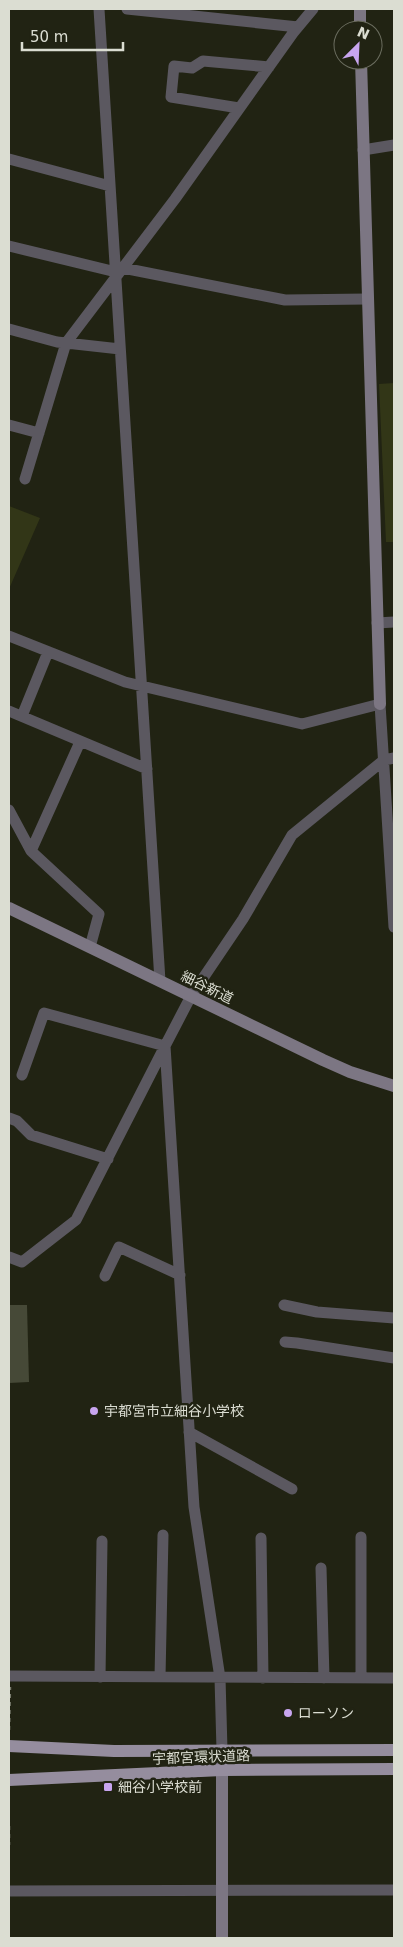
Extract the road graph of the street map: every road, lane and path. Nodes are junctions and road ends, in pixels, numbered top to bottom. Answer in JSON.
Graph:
{"nodes":[{"id":1,"x":99,"y":9,"type":"edge"},
{"id":2,"x":128,"y":9,"type":"edge"},
{"id":3,"x":313,"y":9,"type":"edge"},
{"id":4,"x":298,"y":27,"type":"junction"},
{"id":5,"x":269,"y":67,"type":"junction"},
{"id":6,"x":361,"y":70,"type":"edge"},
{"id":7,"x":240,"y":108,"type":"junction"},
{"id":8,"x":394,"y":145,"type":"edge"},
{"id":9,"x":363,"y":150,"type":"junction"},
{"id":10,"x":9,"y":159,"type":"edge"},
{"id":11,"x":110,"y":186,"type":"junction"},
{"id":12,"x":9,"y":246,"type":"edge"},
{"id":13,"x":118,"y":273,"type":"junction"},
{"id":14,"x":368,"y":299,"type":"junction"},
{"id":15,"x":9,"y":329,"type":"edge"},
{"id":16,"x":66,"y":343,"type":"junction"},
{"id":17,"x":120,"y":349,"type":"junction"},
{"id":18,"x":9,"y":425,"type":"edge"},
{"id":19,"x":39,"y":433,"type":"junction"},
{"id":20,"x":25,"y":478,"type":"dead end"},
{"id":21,"x":394,"y":622,"type":"edge"},
{"id":22,"x":377,"y":623,"type":"junction"},
{"id":23,"x":9,"y":636,"type":"edge"},
{"id":24,"x":48,"y":652,"type":"junction"},
{"id":25,"x":140,"y":686,"type":"junction"},
{"id":26,"x":380,"y":704,"type":"junction"},
{"id":27,"x":9,"y":711,"type":"edge"},
{"id":28,"x":22,"y":716,"type":"junction"},
{"id":29,"x":80,"y":742,"type":"junction"},
{"id":30,"x":389,"y":759,"type":"edge"},
{"id":31,"x":147,"y":769,"type":"junction"},
{"id":32,"x":9,"y":810,"type":"edge"},
{"id":33,"x":31,"y":851,"type":"junction"},
{"id":34,"x":9,"y":908,"type":"edge"},
{"id":35,"x":394,"y":927,"type":"edge"},
{"id":36,"x":90,"y":947,"type":"junction"},
{"id":37,"x":160,"y":981,"type":"junction"},
{"id":38,"x":191,"y":996,"type":"junction"},
{"id":39,"x":165,"y":1046,"type":"junction"},
{"id":40,"x":22,"y":1075,"type":"dead end"},
{"id":41,"x":394,"y":1086,"type":"edge"},
{"id":42,"x":9,"y":1118,"type":"edge"},
{"id":43,"x":108,"y":1159,"type":"junction"},
{"id":44,"x":9,"y":1257,"type":"edge"},
{"id":45,"x":180,"y":1275,"type":"junction"},
{"id":46,"x":105,"y":1276,"type":"dead end"},
{"id":47,"x":284,"y":1305,"type":"dead end"},
{"id":48,"x":394,"y":1318,"type":"edge"},
{"id":49,"x":285,"y":1342,"type":"dead end"},
{"id":50,"x":394,"y":1358,"type":"edge"},
{"id":51,"x":189,"y":1432,"type":"junction"},
{"id":52,"x":292,"y":1489,"type":"dead end"},
{"id":53,"x":163,"y":1535,"type":"dead end"},
{"id":54,"x":361,"y":1537,"type":"dead end"},
{"id":55,"x":261,"y":1538,"type":"dead end"},
{"id":56,"x":102,"y":1541,"type":"dead end"},
{"id":57,"x":321,"y":1568,"type":"dead end"},
{"id":58,"x":100,"y":1677,"type":"junction"},
{"id":59,"x":160,"y":1677,"type":"junction"},
{"id":60,"x":220,"y":1678,"type":"junction"},
{"id":61,"x":263,"y":1678,"type":"junction"},
{"id":62,"x":324,"y":1678,"type":"junction"},
{"id":63,"x":361,"y":1678,"type":"junction"},
{"id":64,"x":394,"y":1678,"type":"edge"},
{"id":65,"x":9,"y":1681,"type":"edge"},
{"id":66,"x":9,"y":1730,"type":"edge"},
{"id":67,"x":9,"y":1746,"type":"edge"},
{"id":68,"x":222,"y":1750,"type":"junction"},
{"id":69,"x":394,"y":1750,"type":"edge"},
{"id":70,"x":394,"y":1769,"type":"edge"},
{"id":71,"x":222,"y":1770,"type":"junction"},
{"id":72,"x":9,"y":1780,"type":"edge"},
{"id":73,"x":9,"y":1826,"type":"edge"},
{"id":74,"x":9,"y":1844,"type":"edge"},
{"id":75,"x":394,"y":1890,"type":"edge"},
{"id":76,"x":9,"y":1891,"type":"edge"},
{"id":77,"x":222,"y":1891,"type":"junction"},
{"id":78,"x":222,"y":1938,"type":"edge"}],
"edges":[{"from":1,"to":11,"type":"street"},
{"from":2,"to":4,"type":"street"},
{"from":3,"to":4,"type":"street"},
{"from":4,"to":5,"type":"street"},
{"from":5,"to":7,"type":"street"},
{"from":5,"to":7,"type":"street"},
{"from":6,"to":9,"type":"street"},
{"from":7,"to":13,"type":"street"},
{"from":8,"to":9,"type":"street"},
{"from":9,"to":14,"type":"street"},
{"from":10,"to":11,"type":"street"},
{"from":11,"to":13,"type":"street"},
{"from":12,"to":13,"type":"street"},
{"from":13,"to":14,"type":"street"},
{"from":13,"to":16,"type":"street"},
{"from":13,"to":17,"type":"street"},
{"from":14,"to":22,"type":"street"},
{"from":15,"to":16,"type":"street"},
{"from":16,"to":17,"type":"street"},
{"from":16,"to":19,"type":"street"},
{"from":17,"to":25,"type":"street"},
{"from":18,"to":19,"type":"street"},
{"from":19,"to":20,"type":"street"},
{"from":21,"to":22,"type":"street"},
{"from":22,"to":26,"type":"street"},
{"from":23,"to":24,"type":"street"},
{"from":24,"to":25,"type":"street"},
{"from":24,"to":28,"type":"street"},
{"from":25,"to":26,"type":"street"},
{"from":25,"to":31,"type":"street"},
{"from":26,"to":30,"type":"street"},
{"from":27,"to":28,"type":"street"},
{"from":28,"to":29,"type":"street"},
{"from":29,"to":31,"type":"street"},
{"from":29,"to":33,"type":"street"},
{"from":30,"to":35,"type":"street"},
{"from":30,"to":38,"type":"street"},
{"from":31,"to":37,"type":"street"},
{"from":32,"to":33,"type":"street"},
{"from":33,"to":36,"type":"street"},
{"from":34,"to":36,"type":"street","name":"細谷新道"},
{"from":36,"to":37,"type":"street","name":"細谷新道"},
{"from":37,"to":38,"type":"street","name":"細谷新道"},
{"from":38,"to":39,"type":"street"},
{"from":38,"to":41,"type":"street","name":"細谷新道"},
{"from":39,"to":40,"type":"street"},
{"from":39,"to":43,"type":"street"},
{"from":39,"to":45,"type":"street"},
{"from":42,"to":43,"type":"street"},
{"from":43,"to":44,"type":"street"},
{"from":45,"to":46,"type":"street"},
{"from":45,"to":51,"type":"street"},
{"from":47,"to":48,"type":"street"},
{"from":49,"to":50,"type":"street"},
{"from":51,"to":52,"type":"street"},
{"from":51,"to":60,"type":"street"},
{"from":53,"to":59,"type":"street"},
{"from":54,"to":63,"type":"street"},
{"from":55,"to":61,"type":"street"},
{"from":56,"to":58,"type":"street"},
{"from":57,"to":62,"type":"street"},
{"from":58,"to":59,"type":"street"},
{"from":58,"to":65,"type":"street"},
{"from":59,"to":60,"type":"street"},
{"from":60,"to":61,"type":"street"},
{"from":60,"to":68,"type":"street"},
{"from":61,"to":62,"type":"street"},
{"from":62,"to":63,"type":"street"},
{"from":63,"to":64,"type":"street"},
{"from":65,"to":66,"type":"path"},
{"from":67,"to":68,"type":"main road","name":"宇都宮環状道路"},
{"from":68,"to":69,"type":"main road","name":"宇都宮環状道路"},
{"from":68,"to":71,"type":"street"},
{"from":70,"to":71,"type":"main road","name":"宇都宮環状道路"},
{"from":71,"to":72,"type":"main road","name":"宇都宮環状道路"},
{"from":71,"to":77,"type":"street"},
{"from":73,"to":74,"type":"path"},
{"from":75,"to":77,"type":"street"},
{"from":76,"to":77,"type":"street"},
{"from":77,"to":78,"type":"street"}]}
